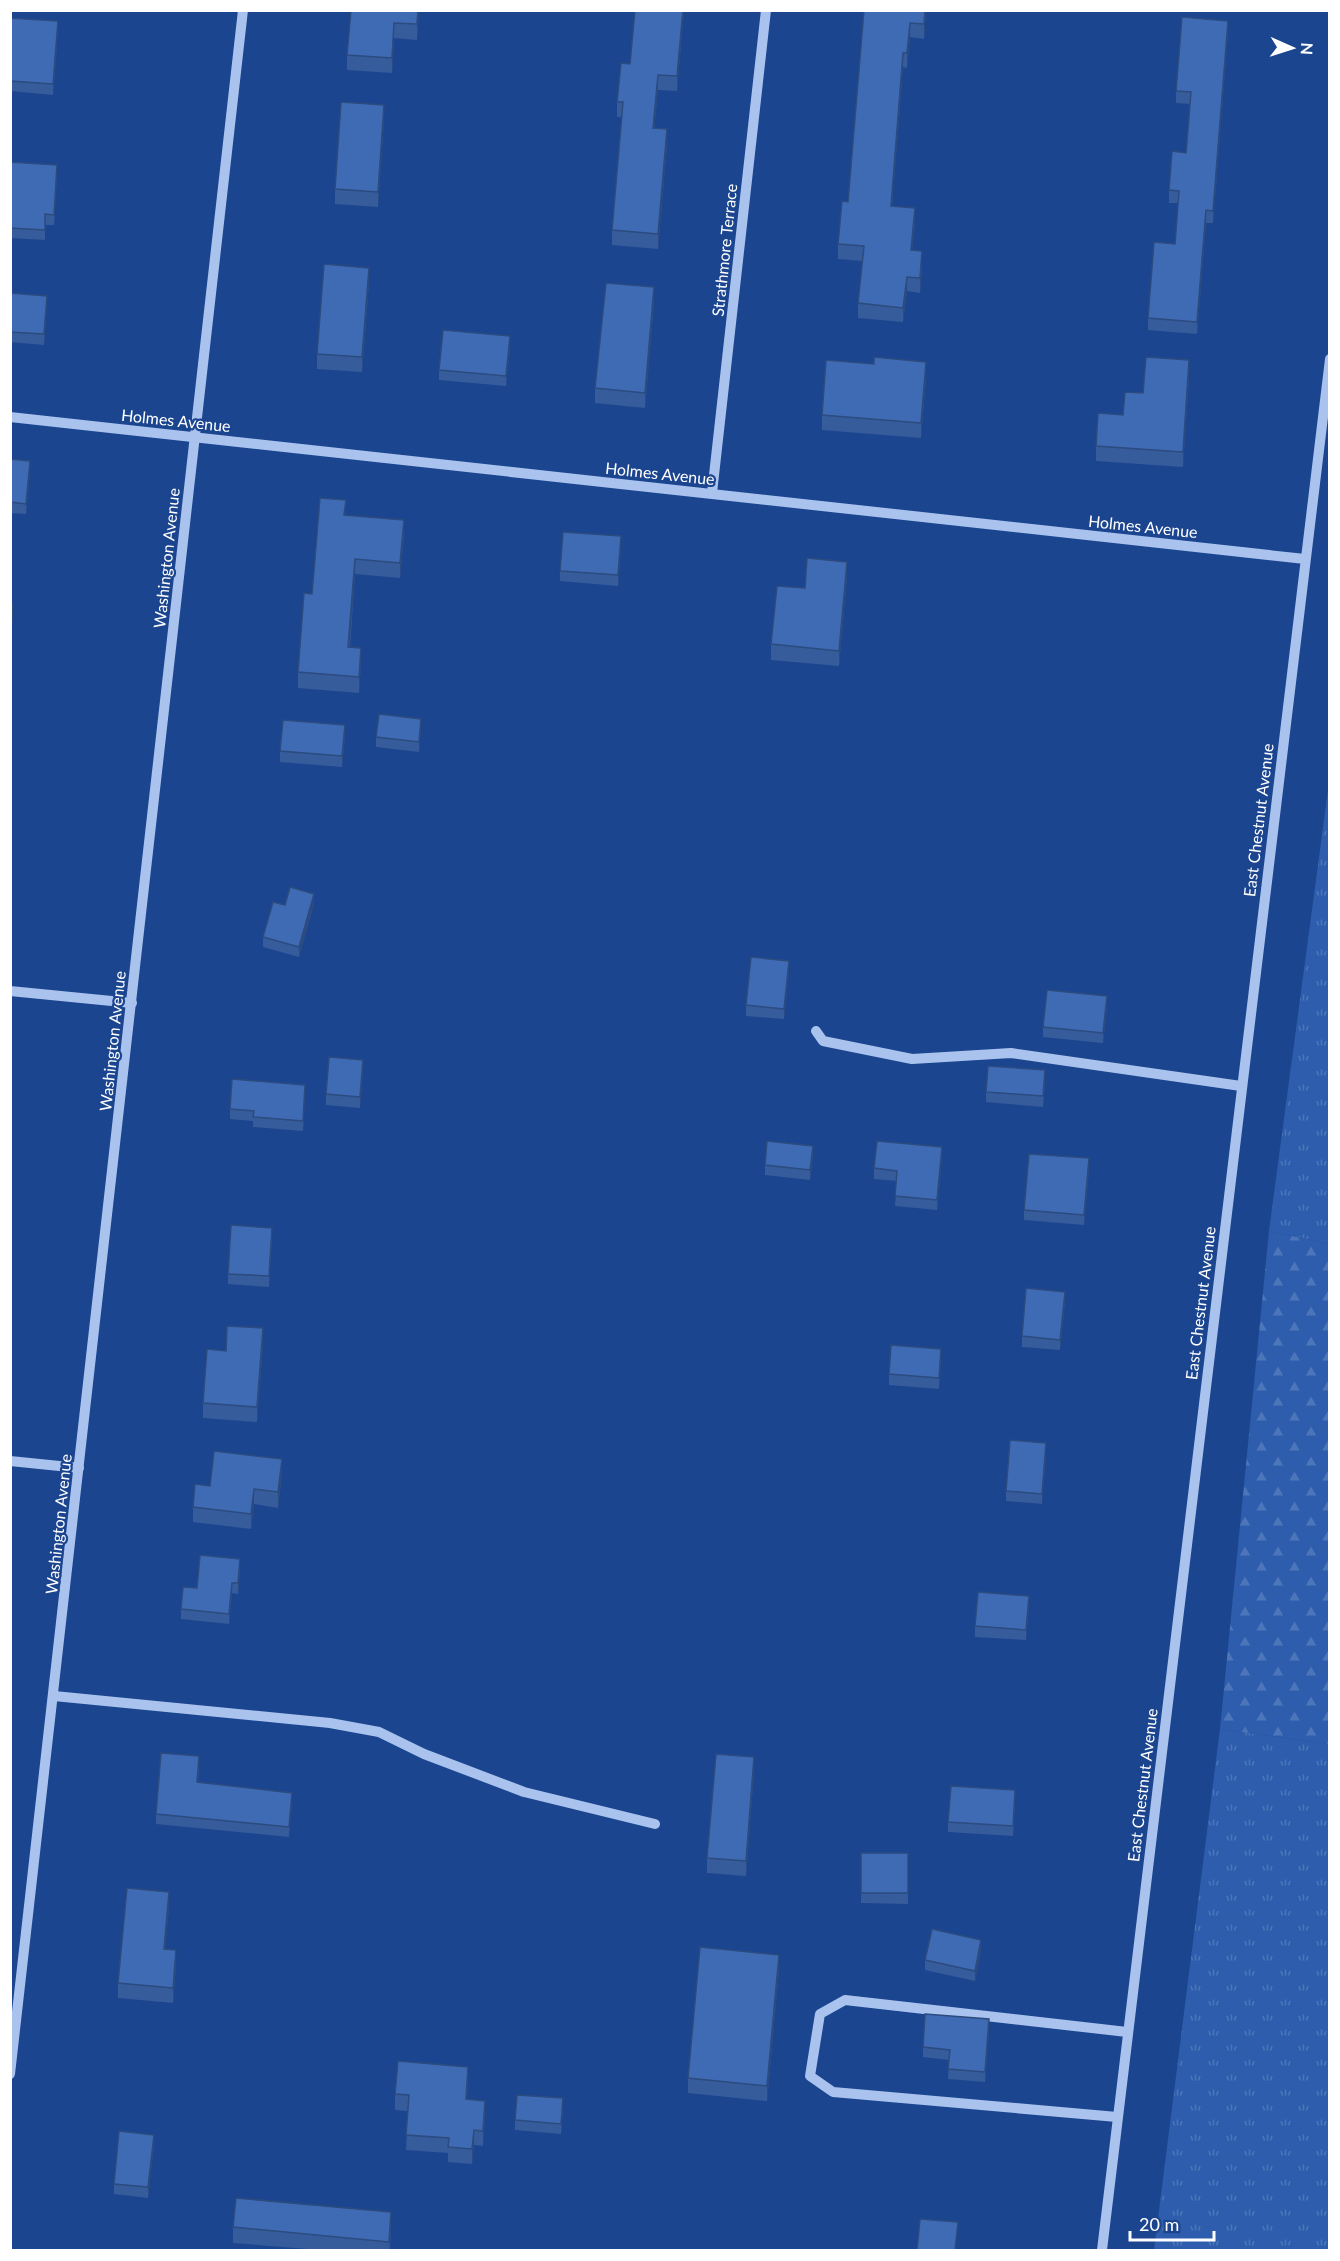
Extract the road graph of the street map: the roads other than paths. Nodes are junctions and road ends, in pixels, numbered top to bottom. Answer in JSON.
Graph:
{"nodes":[{"id":1,"x":243,"y":10,"type":"edge"},
{"id":2,"x":766,"y":10,"type":"edge"},
{"id":3,"x":1329,"y":359,"type":"edge"},
{"id":4,"x":10,"y":417,"type":"edge"},
{"id":5,"x":195,"y":437,"type":"junction"},
{"id":6,"x":712,"y":493,"type":"junction"},
{"id":7,"x":1305,"y":559,"type":"junction"},
{"id":8,"x":10,"y":991,"type":"edge"},
{"id":9,"x":132,"y":1003,"type":"junction"},
{"id":10,"x":816,"y":1031,"type":"dead end"},
{"id":11,"x":1241,"y":1086,"type":"junction"},
{"id":12,"x":10,"y":1461,"type":"edge"},
{"id":13,"x":79,"y":1468,"type":"junction"},
{"id":14,"x":54,"y":1696,"type":"junction"},
{"id":15,"x":655,"y":1824,"type":"dead end"},
{"id":16,"x":1127,"y":2032,"type":"junction"},
{"id":17,"x":10,"y":2074,"type":"edge"},
{"id":18,"x":1117,"y":2116,"type":"junction"},
{"id":19,"x":1102,"y":2250,"type":"edge"}],
"edges":[{"from":1,"to":5,"type":"street","name":"Washington Avenue"},
{"from":2,"to":6,"type":"street","name":"Strathmore Terrace"},
{"from":3,"to":7,"type":"street","name":"East Chestnut Avenue"},
{"from":4,"to":5,"type":"street","name":"Holmes Avenue"},
{"from":5,"to":6,"type":"street","name":"Holmes Avenue"},
{"from":5,"to":9,"type":"street","name":"Washington Avenue"},
{"from":6,"to":7,"type":"street","name":"Holmes Avenue"},
{"from":7,"to":11,"type":"street","name":"East Chestnut Avenue"},
{"from":8,"to":9,"type":"street"},
{"from":9,"to":13,"type":"street","name":"Washington Avenue"},
{"from":10,"to":11,"type":"street"},
{"from":11,"to":16,"type":"street","name":"East Chestnut Avenue"},
{"from":12,"to":13,"type":"street"},
{"from":13,"to":14,"type":"street","name":"Washington Avenue"},
{"from":14,"to":15,"type":"street"},
{"from":14,"to":17,"type":"street","name":"Washington Avenue"},
{"from":16,"to":18,"type":"street","name":"East Chestnut Avenue"},
{"from":16,"to":18,"type":"street"},
{"from":18,"to":19,"type":"street","name":"East Chestnut Avenue"}]}
